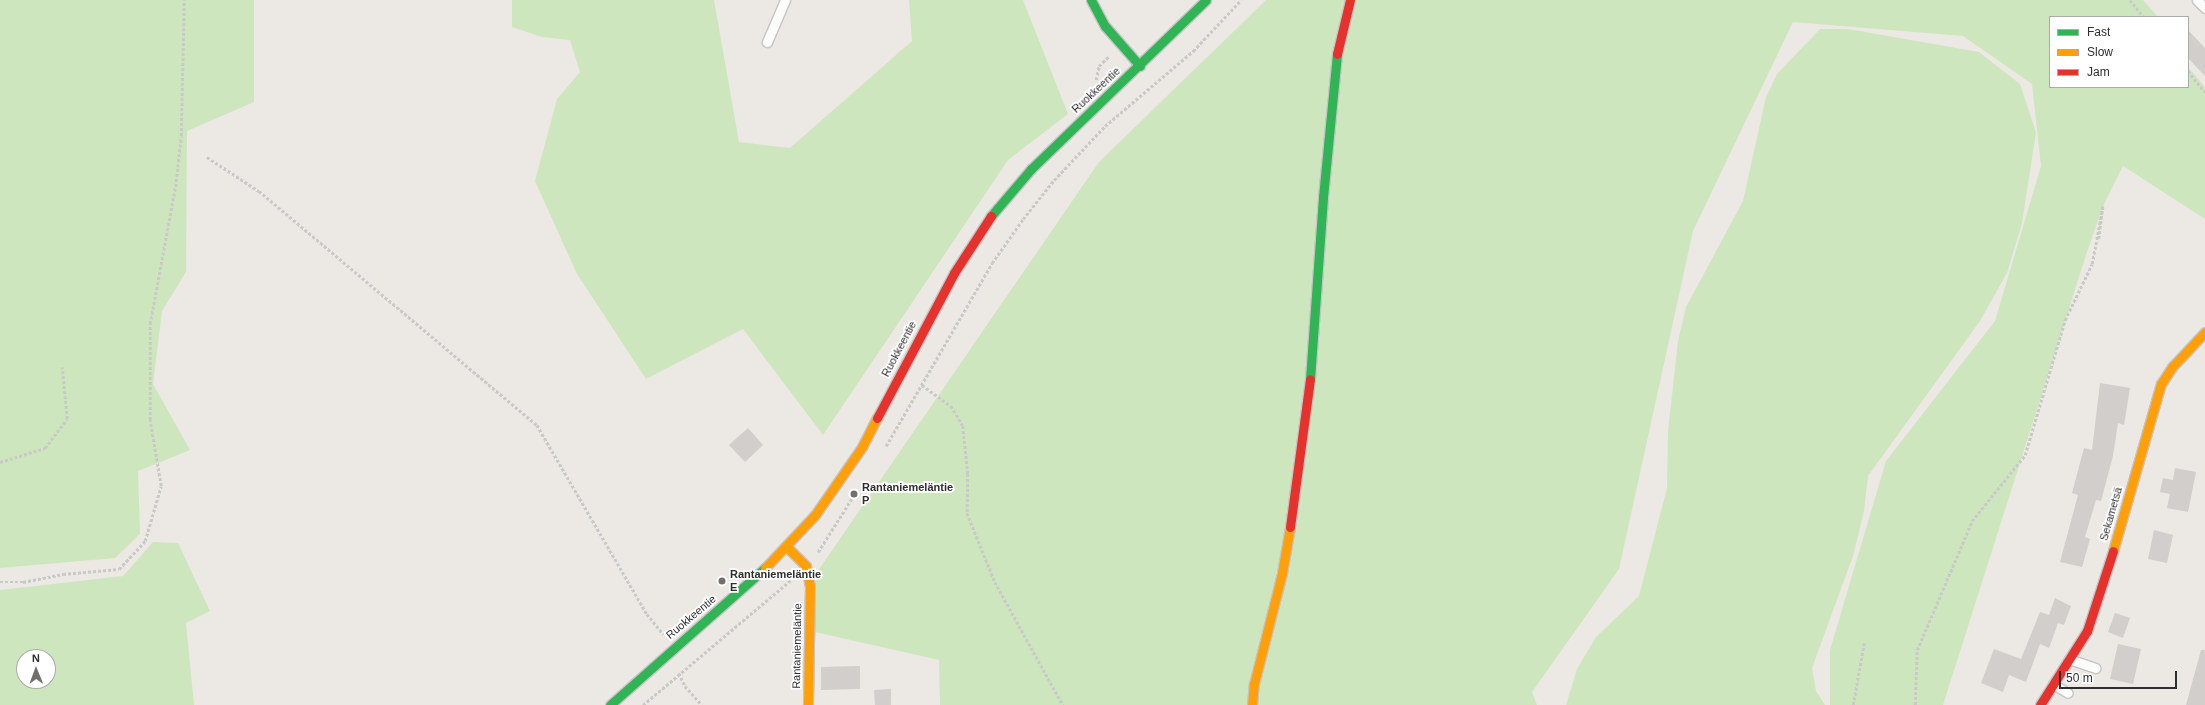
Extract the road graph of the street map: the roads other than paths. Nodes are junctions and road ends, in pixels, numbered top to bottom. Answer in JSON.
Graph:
{"nodes":[{"id":1,"x":785,"y":0,"type":"edge"},
{"id":2,"x":1091,"y":0,"type":"edge"},
{"id":3,"x":1206,"y":0,"type":"edge"},
{"id":4,"x":1350,"y":0,"type":"edge"},
{"id":5,"x":2197,"y":0,"type":"edge"},
{"id":6,"x":2205,"y":8,"type":"edge"},
{"id":7,"x":767,"y":42,"type":"dead end"},
{"id":8,"x":1140,"y":66,"type":"junction"},
{"id":9,"x":2205,"y":332,"type":"edge"},
{"id":10,"x":787,"y":547,"type":"junction"},
{"id":11,"x":2069,"y":658,"type":"junction"},
{"id":12,"x":2095,"y":668,"type":"dead end"},
{"id":13,"x":2053,"y":684,"type":"junction"},
{"id":14,"x":2068,"y":693,"type":"dead end"},
{"id":15,"x":610,"y":705,"type":"edge"},
{"id":16,"x":808,"y":705,"type":"edge"},
{"id":17,"x":1252,"y":705,"type":"edge"},
{"id":18,"x":2040,"y":705,"type":"edge"}],
"edges":[{"from":1,"to":7,"type":"lane"},
{"from":2,"to":8,"type":"street"},
{"from":3,"to":8,"type":"street","name":"Ruokkeentie"},
{"from":4,"to":17,"type":"street"},
{"from":5,"to":6,"type":"lane"},
{"from":8,"to":10,"type":"street","name":"Ruokkeentie"},
{"from":9,"to":11,"type":"street","name":"Sekametsä"},
{"from":10,"to":15,"type":"street","name":"Ruokkeentie"},
{"from":10,"to":16,"type":"street","name":"Rantaniemeläntie"},
{"from":11,"to":12,"type":"lane"},
{"from":11,"to":13,"type":"street","name":"Sekametsä"},
{"from":13,"to":14,"type":"lane"},
{"from":13,"to":18,"type":"street","name":"Sekametsä"}]}
